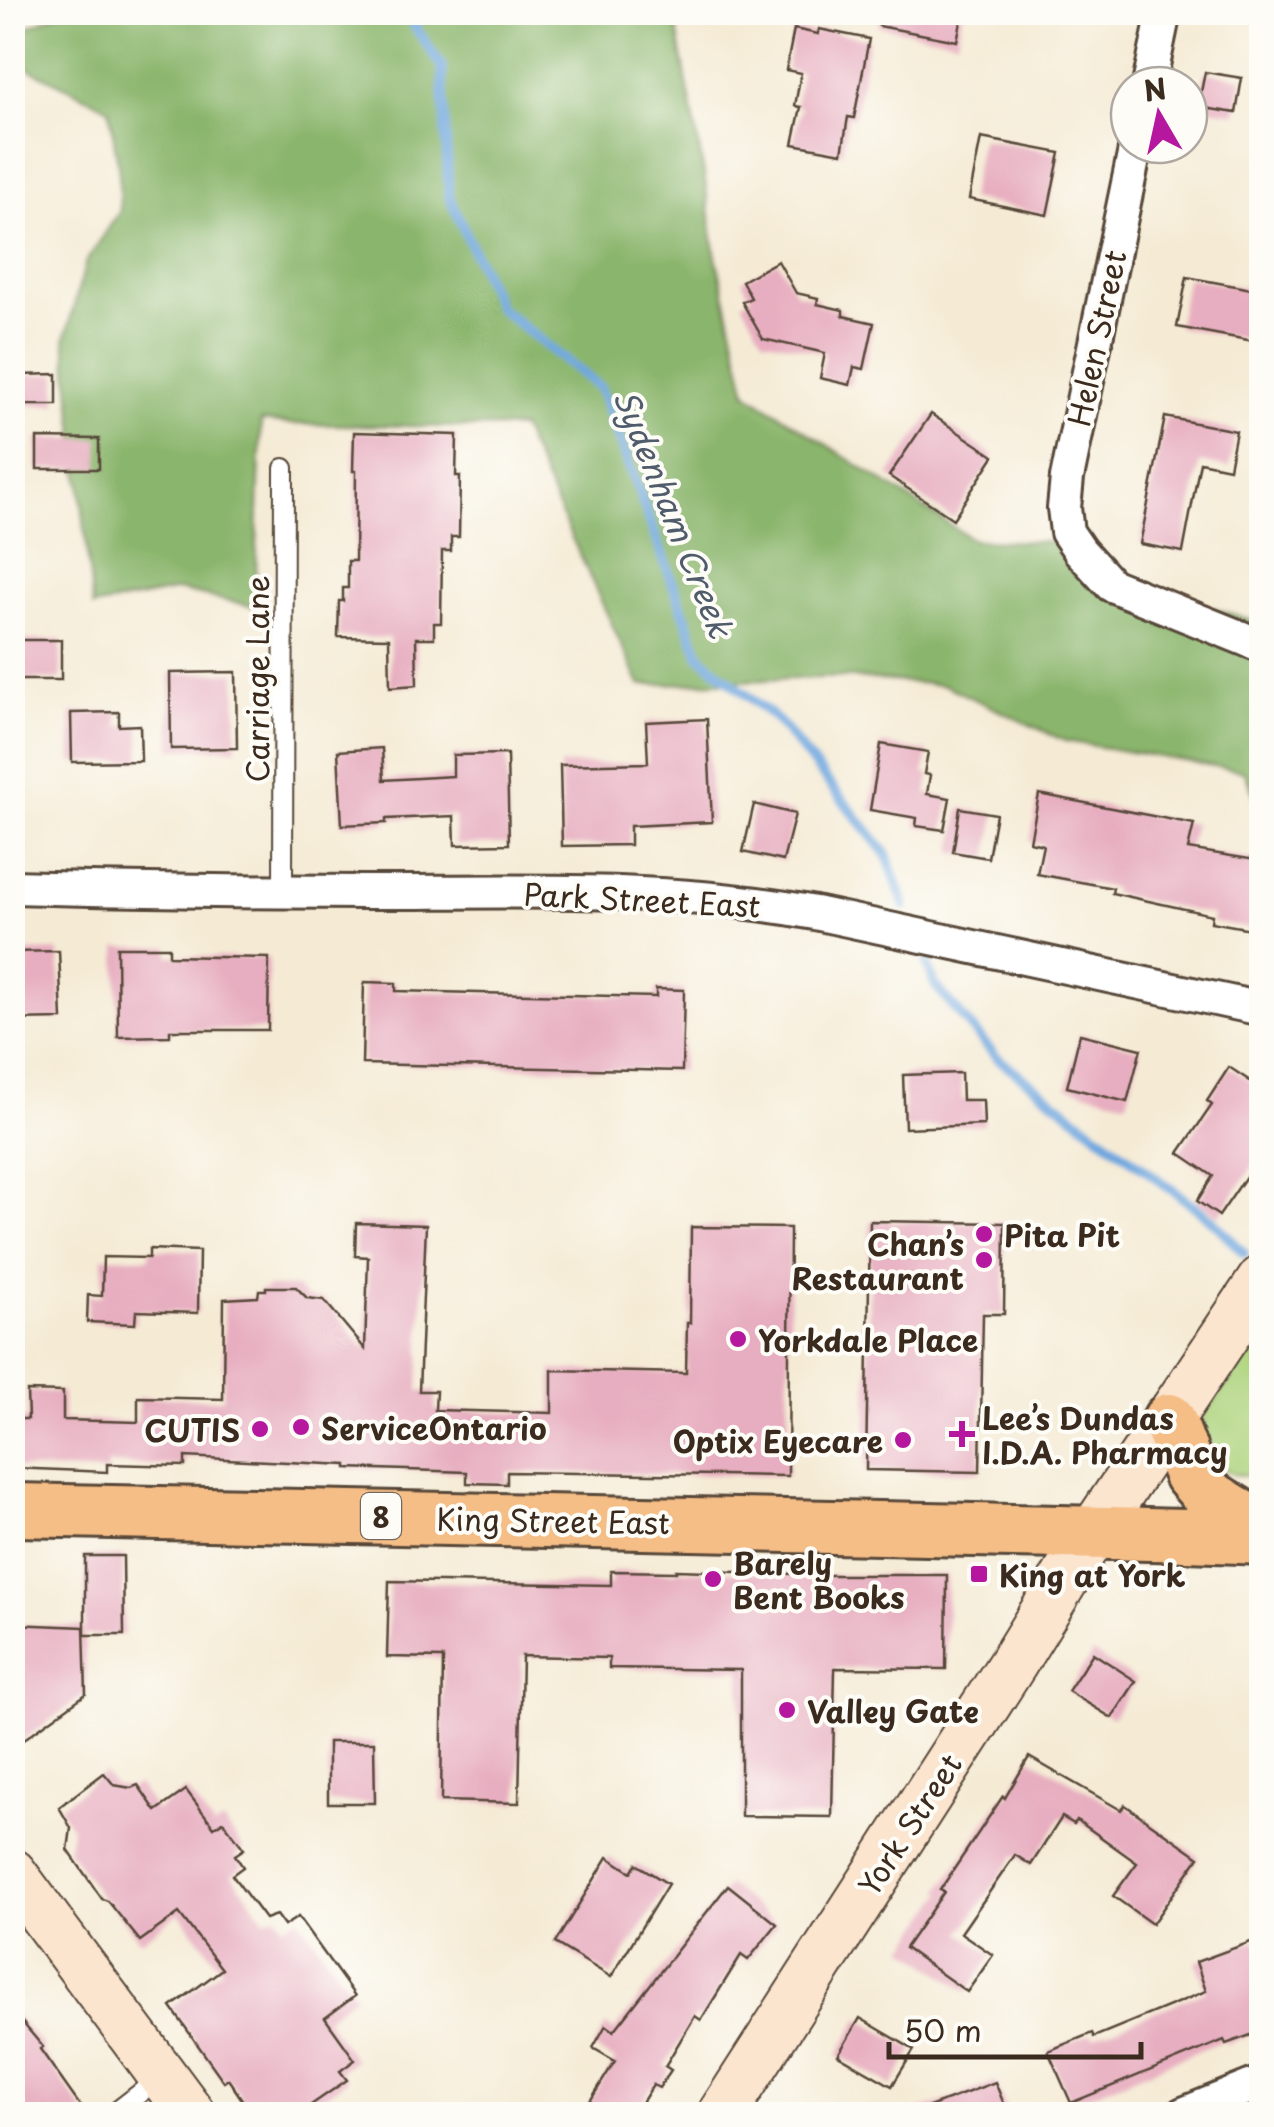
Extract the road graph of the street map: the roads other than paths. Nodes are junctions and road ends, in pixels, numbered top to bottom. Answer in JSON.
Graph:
{"nodes":[{"id":1,"x":1164,"y":12,"type":"edge"},
{"id":2,"x":1153,"y":65,"type":"edge"},
{"id":3,"x":1132,"y":165,"type":"edge"},
{"id":4,"x":284,"y":468,"type":"dead end"},
{"id":5,"x":1262,"y":646,"type":"edge"},
{"id":6,"x":12,"y":887,"type":"edge"},
{"id":7,"x":283,"y":891,"type":"junction"},
{"id":8,"x":1262,"y":1009,"type":"edge"},
{"id":9,"x":1262,"y":1280,"type":"edge"},
{"id":10,"x":1169,"y":1420,"type":"junction"},
{"id":11,"x":12,"y":1510,"type":"edge"},
{"id":12,"x":1262,"y":1529,"type":"edge"},
{"id":13,"x":1094,"y":1531,"type":"junction"},
{"id":14,"x":1262,"y":1538,"type":"edge"},
{"id":15,"x":12,"y":1873,"type":"edge"},
{"id":16,"x":163,"y":2076,"type":"junction"},
{"id":17,"x":1262,"y":2082,"type":"edge"},
{"id":18,"x":113,"y":2114,"type":"edge"},
{"id":19,"x":191,"y":2114,"type":"edge"},
{"id":20,"x":722,"y":2114,"type":"edge"},
{"id":21,"x":1183,"y":2114,"type":"edge"}],
"edges":[{"from":1,"to":2,"type":"street"},
{"from":3,"to":5,"type":"street","name":"Helen Street"},
{"from":4,"to":7,"type":"lane","name":"Carriage Lane"},
{"from":6,"to":7,"type":"street","name":"Park Street East"},
{"from":7,"to":8,"type":"street","name":"Park Street East"},
{"from":9,"to":10,"type":"street","name":"York Street"},
{"from":10,"to":12,"type":"main road"},
{"from":10,"to":13,"type":"street","name":"York Street"},
{"from":11,"to":13,"type":"main road","name":"King Street East","number":"8"},
{"from":13,"to":14,"type":"main road","number":"8"},
{"from":13,"to":20,"type":"street","name":"York Street"},
{"from":15,"to":16,"type":"street"},
{"from":16,"to":18,"type":"lane"},
{"from":16,"to":19,"type":"street"},
{"from":17,"to":21,"type":"street"}]}
